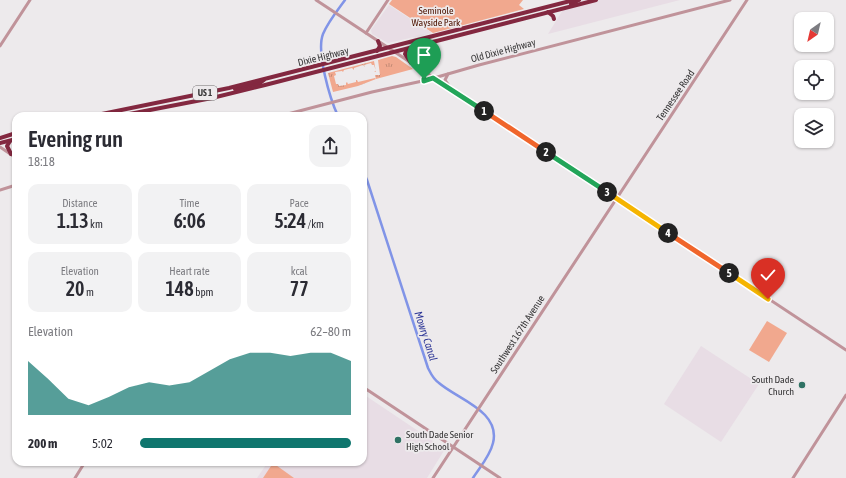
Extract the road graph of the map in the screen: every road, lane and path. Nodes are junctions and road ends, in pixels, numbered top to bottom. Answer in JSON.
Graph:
{"nodes":[{"id":1,"x":30,"y":0,"type":"edge"},
{"id":2,"x":316,"y":0,"type":"edge"},
{"id":3,"x":388,"y":0,"type":"edge"},
{"id":4,"x":574,"y":0,"type":"edge"},
{"id":5,"x":579,"y":0,"type":"edge"},
{"id":6,"x":596,"y":0,"type":"edge"},
{"id":7,"x":730,"y":0,"type":"edge"},
{"id":8,"x":747,"y":0,"type":"edge"},
{"id":9,"x":566,"y":2,"type":"junction"},
{"id":10,"x":561,"y":9,"type":"junction"},
{"id":11,"x":546,"y":13,"type":"junction"},
{"id":12,"x":514,"y":16,"type":"junction"},
{"id":13,"x":554,"y":19,"type":"dead end"},
{"id":14,"x":475,"y":25,"type":"junction"},
{"id":15,"x":479,"y":30,"type":"junction"},
{"id":16,"x":366,"y":33,"type":"junction"},
{"id":17,"x":441,"y":34,"type":"junction"},
{"id":18,"x":442,"y":40,"type":"junction"},
{"id":19,"x":378,"y":41,"type":"junction"},
{"id":20,"x":0,"y":46,"type":"edge"},
{"id":21,"x":389,"y":48,"type":"junction"},
{"id":22,"x":407,"y":49,"type":"junction"},
{"id":23,"x":377,"y":51,"type":"junction"},
{"id":24,"x":395,"y":52,"type":"junction"},
{"id":25,"x":411,"y":63,"type":"junction"},
{"id":26,"x":345,"y":65,"type":"junction"},
{"id":27,"x":299,"y":71,"type":"junction"},
{"id":28,"x":425,"y":72,"type":"junction"},
{"id":29,"x":448,"y":74,"type":"junction"},
{"id":30,"x":433,"y":78,"type":"junction"},
{"id":31,"x":264,"y":79,"type":"junction"},
{"id":32,"x":424,"y":81,"type":"junction"},
{"id":33,"x":265,"y":85,"type":"junction"},
{"id":34,"x":451,"y":89,"type":"junction"},
{"id":35,"x":230,"y":94,"type":"junction"},
{"id":36,"x":158,"y":103,"type":"junction"},
{"id":37,"x":120,"y":110,"type":"joint"},
{"id":38,"x":111,"y":112,"type":"edge"},
{"id":39,"x":129,"y":112,"type":"edge"},
{"id":40,"x":137,"y":112,"type":"edge"},
{"id":41,"x":300,"y":112,"type":"edge"},
{"id":42,"x":12,"y":135,"type":"edge"},
{"id":43,"x":0,"y":138,"type":"edge"},
{"id":44,"x":10,"y":141,"type":"joint"},
{"id":45,"x":0,"y":143,"type":"edge"},
{"id":46,"x":0,"y":147,"type":"edge"},
{"id":47,"x":11,"y":154,"type":"joint"},
{"id":48,"x":12,"y":186,"type":"edge"},
{"id":49,"x":0,"y":190,"type":"edge"},
{"id":50,"x":616,"y":198,"type":"junction"},
{"id":51,"x":846,"y":350,"type":"edge"},
{"id":52,"x":367,"y":390,"type":"edge"},
{"id":53,"x":846,"y":395,"type":"edge"},
{"id":54,"x":452,"y":447,"type":"junction"},
{"id":55,"x":82,"y":466,"type":"edge"},
{"id":56,"x":75,"y":478,"type":"edge"},
{"id":57,"x":432,"y":478,"type":"edge"},
{"id":58,"x":500,"y":478,"type":"edge"},
{"id":59,"x":793,"y":478,"type":"edge"}],
"edges":[{"from":1,"to":20,"type":"street"},
{"from":2,"to":16,"type":"street"},
{"from":3,"to":16,"type":"street"},
{"from":4,"to":9,"type":"highway","number":"US 1"},
{"from":5,"to":10,"type":"highway"},
{"from":6,"to":10,"type":"highway","number":"US 1"},
{"from":7,"to":29,"type":"street","name":"Old Dixie Highway"},
{"from":8,"to":50,"type":"street","name":"Tennessee Road"},
{"from":9,"to":11,"type":"highway"},
{"from":9,"to":12,"type":"highway","name":"Dixie Highway","number":"US 1"},
{"from":10,"to":11,"type":"highway","number":"US 1"},
{"from":11,"to":13,"type":"highway"},
{"from":11,"to":15,"type":"highway","name":"Dixie Highway","number":"US 1"},
{"from":12,"to":14,"type":"highway","name":"Dixie Highway","number":"US 1"},
{"from":12,"to":15,"type":"highway"},
{"from":14,"to":17,"type":"highway","name":"Dixie Highway","number":"US 1"},
{"from":14,"to":18,"type":"highway"},
{"from":15,"to":18,"type":"highway","name":"Dixie Highway","number":"US 1"},
{"from":16,"to":19,"type":"street"},
{"from":17,"to":21,"type":"highway","name":"Dixie Highway","number":"US 1"},
{"from":17,"to":24,"type":"highway"},
{"from":18,"to":22,"type":"highway","name":"Dixie Highway","number":"US 1"},
{"from":19,"to":21,"type":"street"},
{"from":19,"to":23,"type":"highway"},
{"from":21,"to":23,"type":"highway","name":"Dixie Highway","number":"US 1"},
{"from":21,"to":24,"type":"street"},
{"from":21,"to":26,"type":"highway"},
{"from":22,"to":24,"type":"highway","name":"Dixie Highway","number":"US 1"},
{"from":22,"to":25,"type":"highway"},
{"from":23,"to":27,"type":"highway","name":"Dixie Highway","number":"US 1"},
{"from":24,"to":25,"type":"street"},
{"from":24,"to":26,"type":"highway","name":"Dixie Highway","number":"US 1"},
{"from":25,"to":28,"type":"street"},
{"from":26,"to":33,"type":"highway","name":"Dixie Highway","number":"US 1"},
{"from":27,"to":31,"type":"highway","name":"Dixie Highway","number":"US 1"},
{"from":27,"to":33,"type":"highway"},
{"from":28,"to":30,"type":"street"},
{"from":28,"to":32,"type":"street"},
{"from":29,"to":30,"type":"street","name":"Old Dixie Highway"},
{"from":29,"to":34,"type":"street"},
{"from":30,"to":32,"type":"street","name":"Old Dixie Highway"},
{"from":30,"to":34,"type":"street"},
{"from":31,"to":35,"type":"highway"},
{"from":31,"to":36,"type":"highway","name":"Dixie Highway","number":"US 1"},
{"from":32,"to":41,"type":"street","name":"Old Dixie Highway"},
{"from":33,"to":35,"type":"highway","name":"Dixie Highway","number":"US 1"},
{"from":34,"to":50,"type":"street"},
{"from":35,"to":40,"type":"highway","name":"Dixie Highway","number":"US 1"},
{"from":36,"to":37,"type":"highway","name":"Dixie Highway","number":"US 1"},
{"from":36,"to":39,"type":"highway"},
{"from":37,"to":38,"type":"highway","name":"Dixie Highway","number":"US 1"},
{"from":42,"to":43,"type":"highway"},
{"from":44,"to":45,"type":"highway"},
{"from":44,"to":47,"type":"highway"},
{"from":46,"to":47,"type":"street"},
{"from":48,"to":49,"type":"street"},
{"from":50,"to":51,"type":"street"},
{"from":50,"to":54,"type":"street","name":"Southwest 167th Avenue"},
{"from":52,"to":54,"type":"street"},
{"from":53,"to":59,"type":"street"},
{"from":54,"to":57,"type":"street","name":"Southwest 167th Avenue"},
{"from":54,"to":58,"type":"street"},
{"from":55,"to":56,"type":"street"}]}
